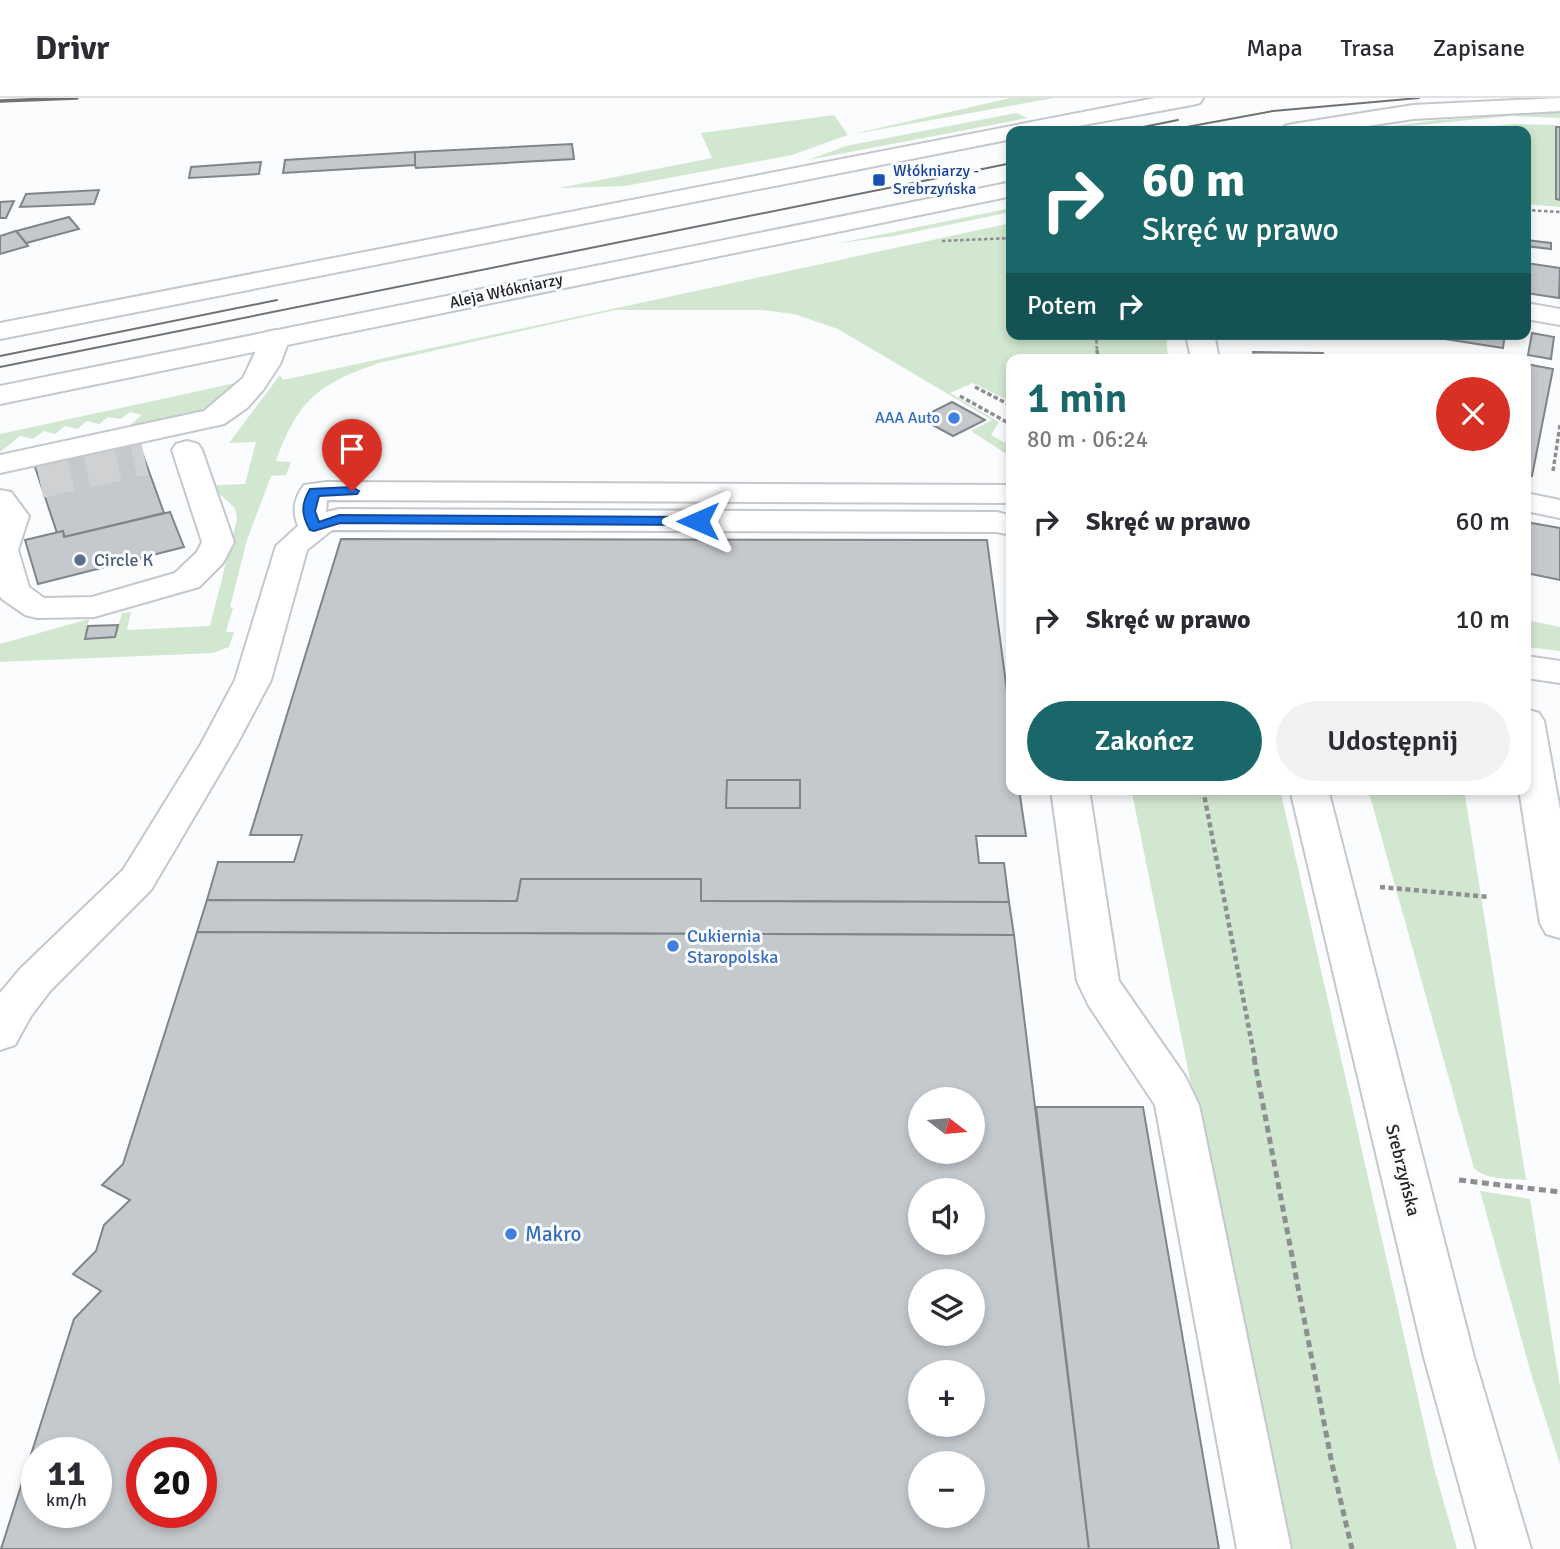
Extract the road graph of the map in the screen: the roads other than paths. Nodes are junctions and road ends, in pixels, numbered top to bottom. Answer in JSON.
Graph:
{"nodes":[{"id":1,"x":1192,"y":98,"type":"edge"},
{"id":2,"x":1560,"y":104,"type":"edge"},
{"id":3,"x":1113,"y":112,"type":"junction"},
{"id":4,"x":1043,"y":126,"type":"edge"},
{"id":5,"x":1132,"y":126,"type":"edge"},
{"id":6,"x":1325,"y":126,"type":"edge"},
{"id":7,"x":1006,"y":133,"type":"edge"},
{"id":8,"x":1006,"y":190,"type":"edge"},
{"id":9,"x":983,"y":195,"type":"junction"},
{"id":10,"x":1006,"y":197,"type":"edge"},
{"id":11,"x":1531,"y":312,"type":"edge"},
{"id":12,"x":1560,"y":317,"type":"edge"},
{"id":13,"x":0,"y":331,"type":"edge"},
{"id":14,"x":276,"y":338,"type":"junction"},
{"id":15,"x":0,"y":395,"type":"edge"},
{"id":16,"x":214,"y":418,"type":"junction"},
{"id":17,"x":187,"y":450,"type":"junction"},
{"id":18,"x":145,"y":459,"type":"tunnel mouth"},
{"id":19,"x":0,"y":464,"type":"edge"},
{"id":20,"x":40,"y":482,"type":"tunnel mouth"},
{"id":21,"x":0,"y":492,"type":"edge"},
{"id":22,"x":1006,"y":494,"type":"edge"},
{"id":23,"x":0,"y":499,"type":"edge"},
{"id":24,"x":1531,"y":503,"type":"edge"},
{"id":25,"x":1560,"y":509,"type":"edge"},
{"id":26,"x":1006,"y":524,"type":"edge"},
{"id":27,"x":314,"y":527,"type":"junction"},
{"id":28,"x":1531,"y":668,"type":"edge"},
{"id":29,"x":1560,"y":672,"type":"edge"},
{"id":30,"x":1531,"y":751,"type":"edge"},
{"id":31,"x":1071,"y":795,"type":"edge"},
{"id":32,"x":1310,"y":795,"type":"edge"},
{"id":33,"x":1560,"y":923,"type":"edge"},
{"id":34,"x":0,"y":1033,"type":"edge"},
{"id":35,"x":1264,"y":1549,"type":"edge"},
{"id":36,"x":1504,"y":1549,"type":"edge"}],
"edges":[{"from":1,"to":3,"type":"main road"},
{"from":2,"to":6,"type":"main road"},
{"from":3,"to":4,"type":"main road"},
{"from":3,"to":5,"type":"main road"},
{"from":7,"to":13,"type":"main road"},
{"from":8,"to":9,"type":"main road","name":"Aleja Włókniarzy"},
{"from":9,"to":10,"type":"main road"},
{"from":9,"to":14,"type":"main road","name":"Aleja Włókniarzy"},
{"from":11,"to":12,"type":"main road"},
{"from":14,"to":15,"type":"main road","name":"Aleja Włókniarzy"},
{"from":14,"to":16,"type":"main road"},
{"from":16,"to":17,"type":"main road"},
{"from":16,"to":19,"type":"main road"},
{"from":17,"to":18,"type":"main road"},
{"from":17,"to":23,"type":"main road"},
{"from":20,"to":21,"type":"main road"},
{"from":22,"to":27,"type":"main road"},
{"from":24,"to":25,"type":"main road"},
{"from":26,"to":27,"type":"main road"},
{"from":27,"to":34,"type":"main road"},
{"from":28,"to":29,"type":"main road"},
{"from":30,"to":33,"type":"main road"},
{"from":31,"to":35,"type":"main road"},
{"from":32,"to":36,"type":"main road","name":"Srebrzyńska"}]}
